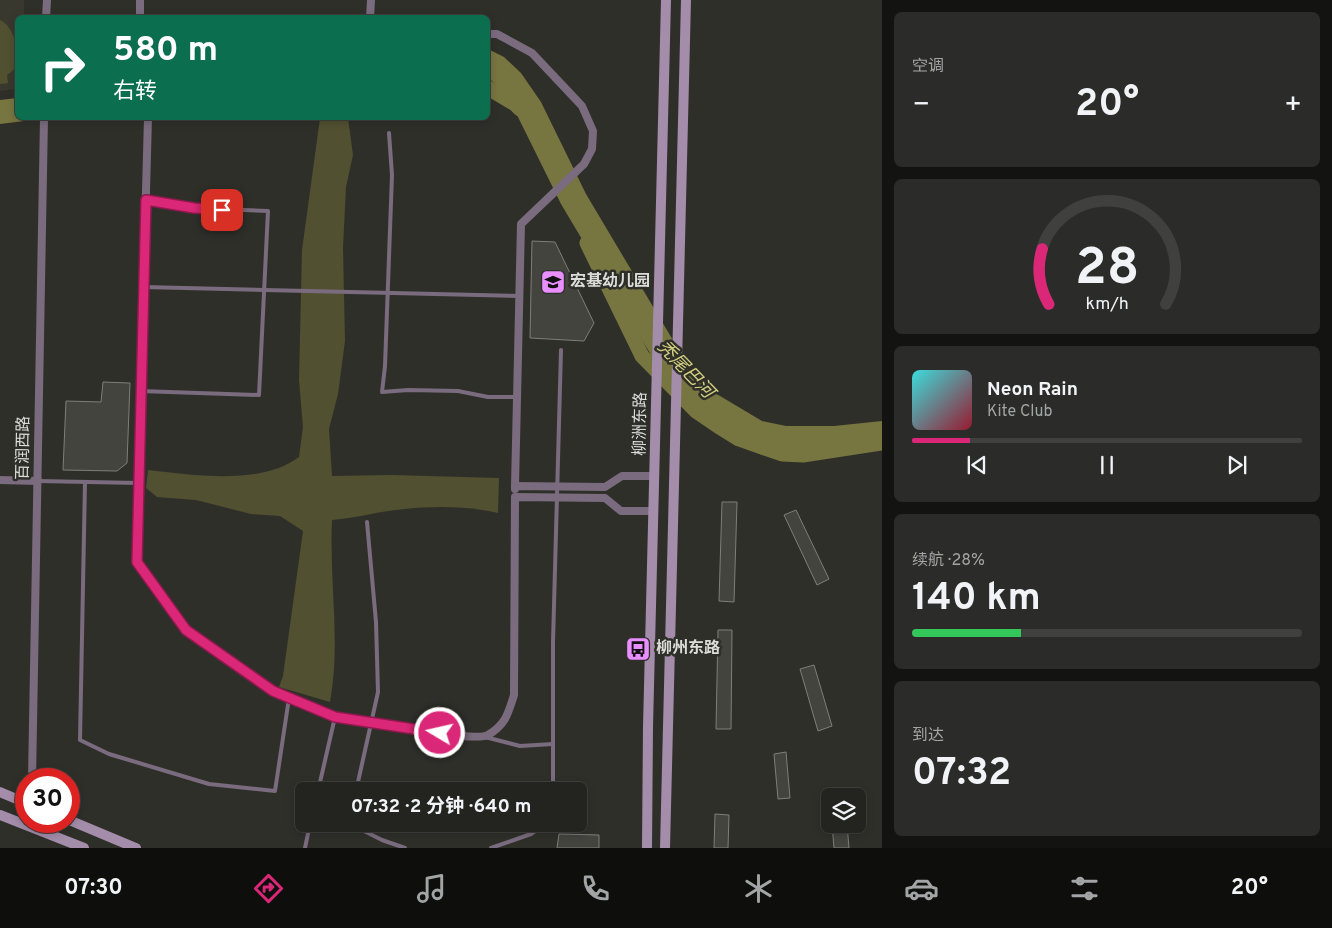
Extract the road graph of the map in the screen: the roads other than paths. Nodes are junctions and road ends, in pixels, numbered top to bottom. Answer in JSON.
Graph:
{"nodes":[{"id":1,"x":46,"y":0,"type":"edge"},
{"id":2,"x":140,"y":0,"type":"edge"},
{"id":3,"x":371,"y":0,"type":"edge"},
{"id":4,"x":666,"y":0,"type":"edge"},
{"id":5,"x":686,"y":0,"type":"edge"},
{"id":6,"x":46,"y":15,"type":"edge"},
{"id":7,"x":140,"y":15,"type":"edge"},
{"id":8,"x":370,"y":15,"type":"edge"},
{"id":9,"x":490,"y":34,"type":"edge"},
{"id":10,"x":44,"y":120,"type":"edge"},
{"id":11,"x":148,"y":120,"type":"edge"},
{"id":12,"x":389,"y":132,"type":"dead end"},
{"id":13,"x":146,"y":200,"type":"junction"},
{"id":14,"x":143,"y":287,"type":"junction"},
{"id":15,"x":265,"y":289,"type":"junction"},
{"id":16,"x":387,"y":292,"type":"junction"},
{"id":17,"x":520,"y":296,"type":"junction"},
{"id":18,"x":561,"y":350,"type":"dead end"},
{"id":19,"x":140,"y":391,"type":"junction"},
{"id":20,"x":518,"y":397,"type":"junction"},
{"id":21,"x":655,"y":476,"type":"junction"},
{"id":22,"x":0,"y":480,"type":"edge"},
{"id":23,"x":38,"y":481,"type":"junction"},
{"id":24,"x":84,"y":482,"type":"junction"},
{"id":25,"x":138,"y":483,"type":"junction"},
{"id":26,"x":516,"y":486,"type":"junction"},
{"id":27,"x":557,"y":486,"type":"junction"},
{"id":28,"x":515,"y":497,"type":"junction"},
{"id":29,"x":557,"y":498,"type":"junction"},
{"id":30,"x":654,"y":511,"type":"junction"},
{"id":31,"x":367,"y":522,"type":"dead end"},
{"id":32,"x":289,"y":698,"type":"junction"},
{"id":33,"x":335,"y":717,"type":"junction"},
{"id":34,"x":370,"y":722,"type":"junction"},
{"id":35,"x":480,"y":736,"type":"junction"},
{"id":36,"x":553,"y":744,"type":"junction"},
{"id":37,"x":32,"y":768,"type":"edge"},
{"id":38,"x":320,"y":782,"type":"edge"},
{"id":39,"x":358,"y":782,"type":"edge"},
{"id":40,"x":553,"y":782,"type":"edge"},
{"id":41,"x":0,"y":792,"type":"edge"},
{"id":42,"x":15,"y":798,"type":"edge"},
{"id":43,"x":0,"y":815,"type":"edge"},
{"id":44,"x":80,"y":825,"type":"edge"},
{"id":45,"x":308,"y":832,"type":"edge"},
{"id":46,"x":366,"y":832,"type":"edge"},
{"id":47,"x":534,"y":832,"type":"edge"},
{"id":48,"x":80,"y":847,"type":"edge"},
{"id":49,"x":136,"y":848,"type":"edge"},
{"id":50,"x":305,"y":848,"type":"edge"},
{"id":51,"x":405,"y":848,"type":"edge"},
{"id":52,"x":491,"y":848,"type":"edge"},
{"id":53,"x":647,"y":848,"type":"edge"},
{"id":54,"x":665,"y":848,"type":"edge"}],
"edges":[{"from":1,"to":6,"type":"street"},
{"from":2,"to":7,"type":"street"},
{"from":3,"to":8,"type":"street"},
{"from":4,"to":21,"type":"main road","name":"柳洲东路"},
{"from":5,"to":54,"type":"main road"},
{"from":9,"to":17,"type":"street"},
{"from":10,"to":23,"type":"street","name":"百润西路"},
{"from":11,"to":13,"type":"street"},
{"from":12,"to":16,"type":"lane"},
{"from":13,"to":14,"type":"street"},
{"from":13,"to":15,"type":"lane"},
{"from":14,"to":15,"type":"lane"},
{"from":14,"to":19,"type":"street"},
{"from":15,"to":16,"type":"lane"},
{"from":15,"to":19,"type":"lane"},
{"from":16,"to":17,"type":"lane"},
{"from":16,"to":20,"type":"lane"},
{"from":17,"to":20,"type":"street"},
{"from":18,"to":27,"type":"lane"},
{"from":19,"to":25,"type":"street"},
{"from":20,"to":26,"type":"street"},
{"from":21,"to":27,"type":"street"},
{"from":21,"to":30,"type":"main road","name":"柳洲东路"},
{"from":22,"to":23,"type":"street"},
{"from":23,"to":24,"type":"lane"},
{"from":23,"to":37,"type":"street","name":"百润西路"},
{"from":24,"to":25,"type":"lane"},
{"from":24,"to":32,"type":"lane"},
{"from":25,"to":32,"type":"lane"},
{"from":26,"to":27,"type":"street"},
{"from":26,"to":28,"type":"street"},
{"from":27,"to":29,"type":"lane"},
{"from":28,"to":29,"type":"street"},
{"from":28,"to":35,"type":"street"},
{"from":29,"to":30,"type":"street"},
{"from":29,"to":36,"type":"lane"},
{"from":30,"to":53,"type":"main road","name":"柳洲东路"},
{"from":31,"to":34,"type":"lane"},
{"from":32,"to":33,"type":"lane"},
{"from":33,"to":34,"type":"street"},
{"from":33,"to":38,"type":"lane"},
{"from":34,"to":35,"type":"street"},
{"from":34,"to":39,"type":"lane"},
{"from":35,"to":36,"type":"lane"},
{"from":36,"to":40,"type":"lane"},
{"from":41,"to":42,"type":"main road"},
{"from":43,"to":48,"type":"main road"},
{"from":44,"to":49,"type":"main road"},
{"from":45,"to":50,"type":"lane"},
{"from":46,"to":51,"type":"lane"},
{"from":47,"to":52,"type":"lane"}]}
